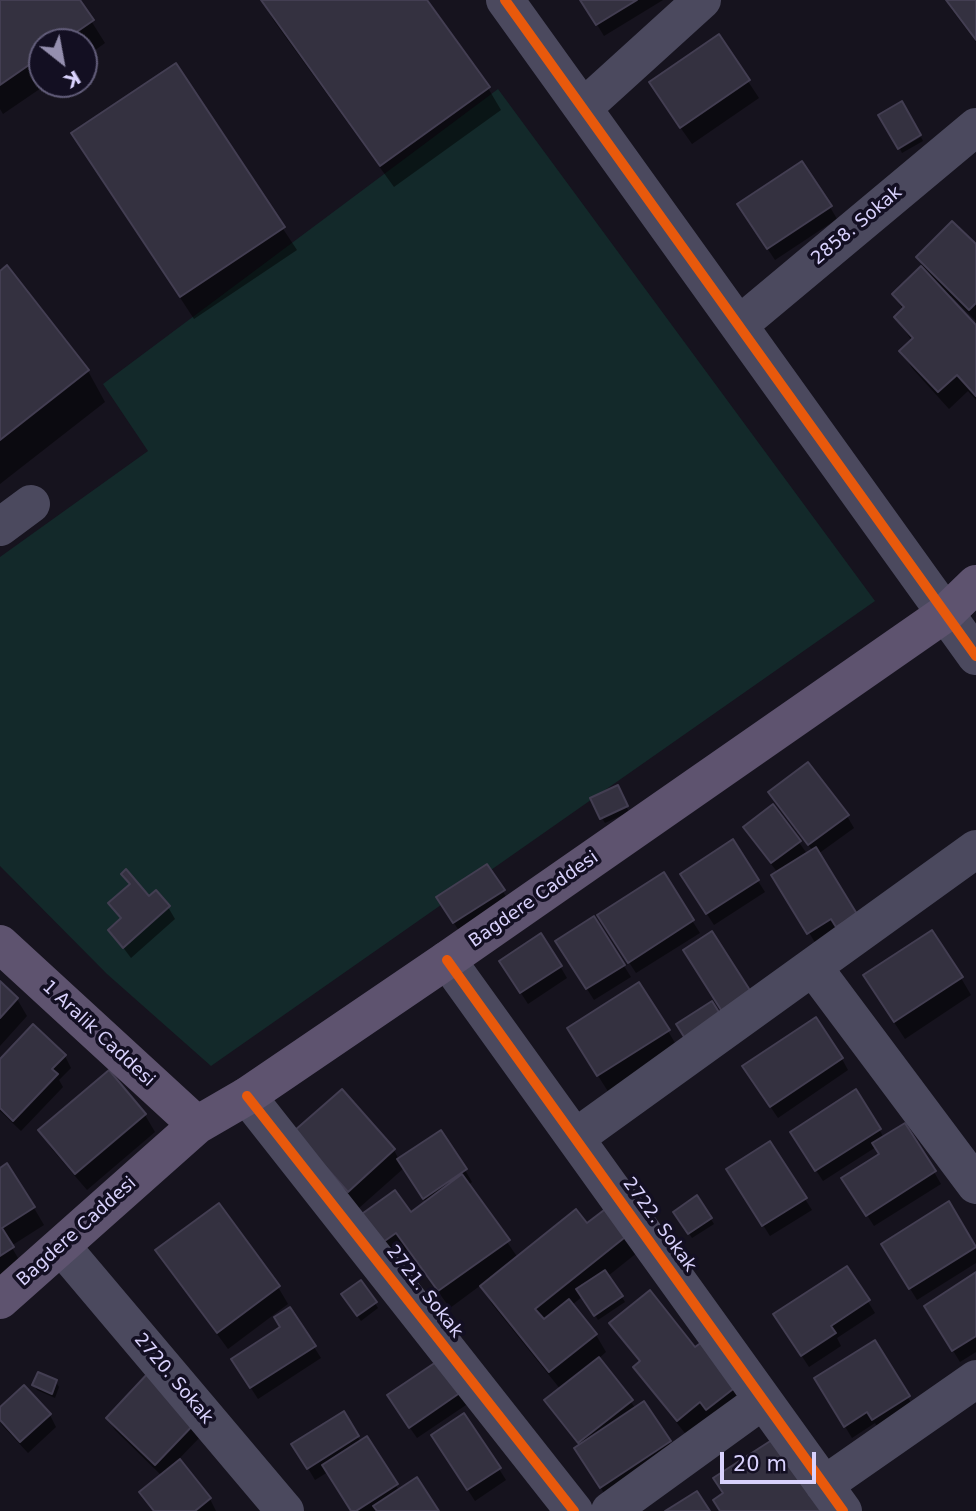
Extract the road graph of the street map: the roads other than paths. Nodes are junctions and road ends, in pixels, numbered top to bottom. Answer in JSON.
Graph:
{"nodes":[{"id":1,"x":505,"y":0,"type":"edge"},
{"id":2,"x":702,"y":0,"type":"edge"},
{"id":3,"x":583,"y":108,"type":"junction"},
{"id":4,"x":976,"y":127,"type":"edge"},
{"id":5,"x":739,"y":325,"type":"junction"},
{"id":6,"x":31,"y":503,"type":"dead end"},
{"id":7,"x":0,"y":527,"type":"edge"},
{"id":8,"x":976,"y":584,"type":"edge"},
{"id":9,"x":946,"y":613,"type":"junction"},
{"id":10,"x":976,"y":656,"type":"edge"},
{"id":11,"x":976,"y":849,"type":"edge"},
{"id":12,"x":0,"y":944,"type":"edge"},
{"id":13,"x":447,"y":960,"type":"junction"},
{"id":14,"x":813,"y":967,"type":"junction"},
{"id":15,"x":247,"y":1096,"type":"junction"},
{"id":16,"x":197,"y":1125,"type":"junction"},
{"id":17,"x":575,"y":1138,"type":"junction"},
{"id":18,"x":976,"y":1185,"type":"edge"},
{"id":19,"x":62,"y":1247,"type":"junction"},
{"id":20,"x":0,"y":1300,"type":"edge"},
{"id":21,"x":976,"y":1379,"type":"edge"},
{"id":22,"x":763,"y":1400,"type":"junction"},
{"id":23,"x":834,"y":1498,"type":"edge"},
{"id":24,"x":285,"y":1511,"type":"edge"},
{"id":25,"x":574,"y":1511,"type":"edge"},
{"id":26,"x":610,"y":1511,"type":"edge"}],
"edges":[{"from":1,"to":3,"type":"street"},
{"from":2,"to":3,"type":"street"},
{"from":3,"to":5,"type":"street"},
{"from":4,"to":5,"type":"street","name":"2858. Sokak"},
{"from":5,"to":9,"type":"street"},
{"from":6,"to":7,"type":"street"},
{"from":8,"to":9,"type":"main road","name":"Bagdere Caddesi"},
{"from":9,"to":10,"type":"street"},
{"from":9,"to":13,"type":"main road","name":"Bagdere Caddesi"},
{"from":11,"to":14,"type":"street"},
{"from":12,"to":16,"type":"main road","name":"1 Aralik Caddesi"},
{"from":13,"to":15,"type":"main road","name":"Bagdere Caddesi"},
{"from":13,"to":17,"type":"street","name":"2722. Sokak"},
{"from":14,"to":17,"type":"street"},
{"from":14,"to":18,"type":"street"},
{"from":15,"to":16,"type":"main road","name":"Bagdere Caddesi"},
{"from":15,"to":25,"type":"street","name":"2721. Sokak"},
{"from":16,"to":19,"type":"main road","name":"Bagdere Caddesi"},
{"from":17,"to":22,"type":"street","name":"2722. Sokak"},
{"from":19,"to":20,"type":"main road","name":"Bagdere Caddesi"},
{"from":19,"to":24,"type":"street","name":"2720. Sokak"},
{"from":21,"to":23,"type":"street"},
{"from":22,"to":23,"type":"street","name":"2722. Sokak"},
{"from":22,"to":26,"type":"street"}]}
